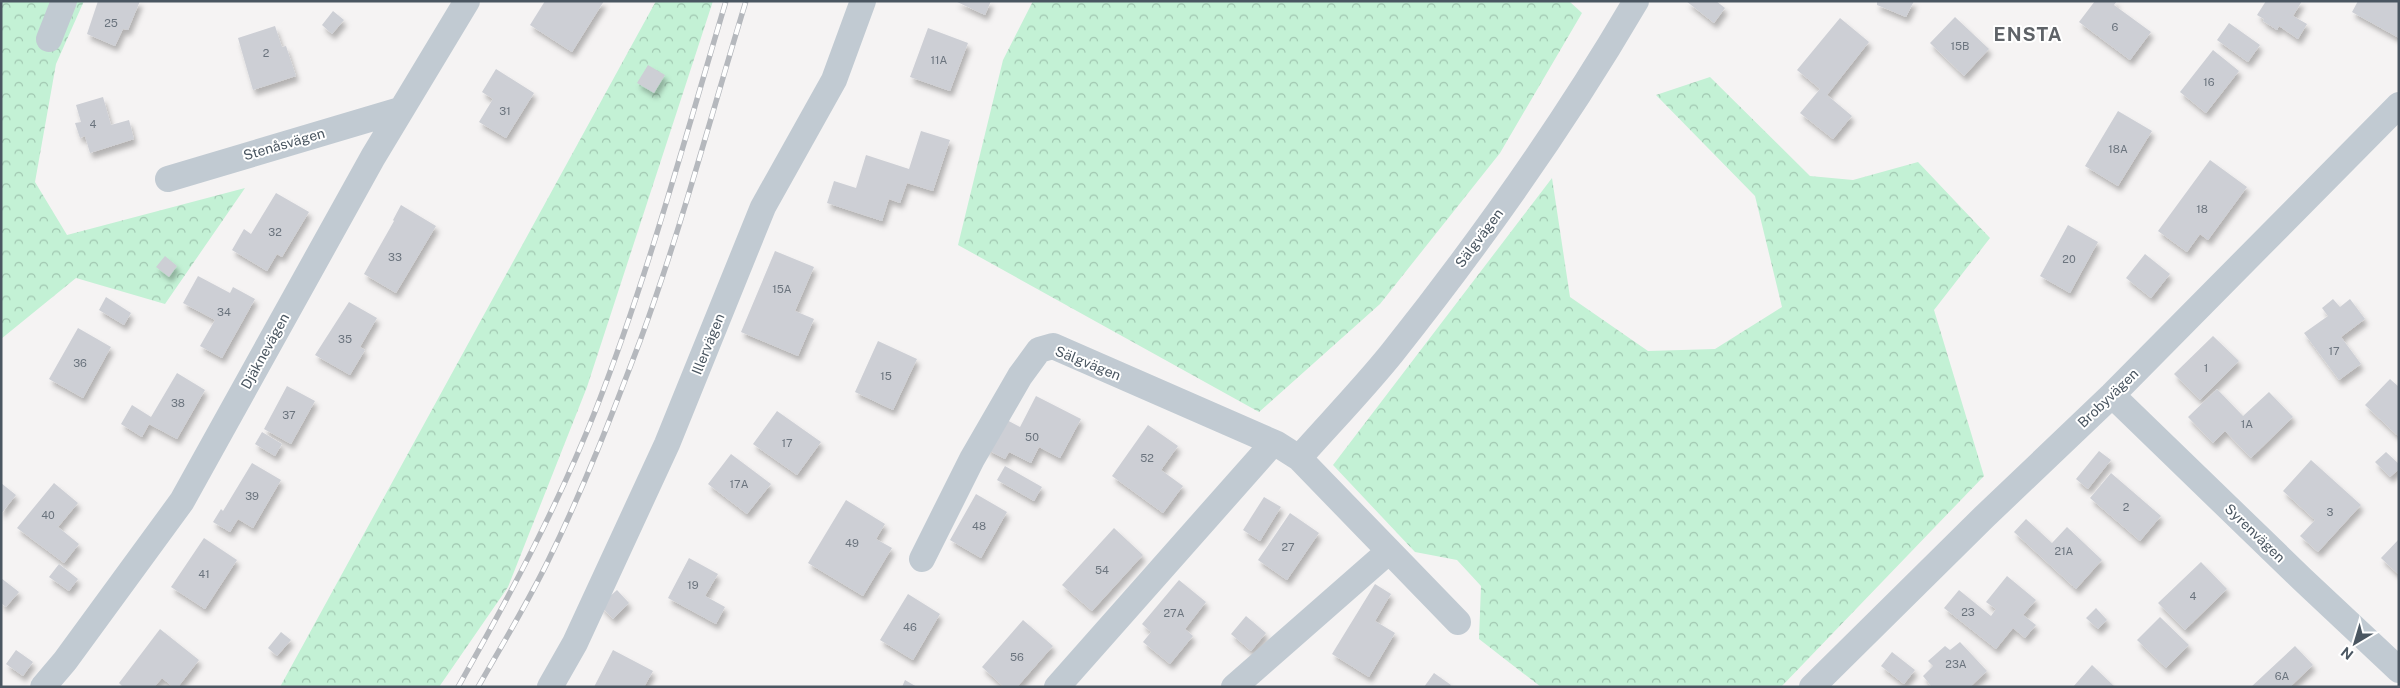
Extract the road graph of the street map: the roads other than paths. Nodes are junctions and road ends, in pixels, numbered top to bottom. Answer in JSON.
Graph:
{"nodes":[{"id":1,"x":64,"y":1,"type":"edge"},
{"id":2,"x":468,"y":1,"type":"edge"},
{"id":3,"x":863,"y":1,"type":"edge"},
{"id":4,"x":1636,"y":1,"type":"edge"},
{"id":5,"x":49,"y":39,"type":"dead end"},
{"id":6,"x":2399,"y":105,"type":"edge"},
{"id":7,"x":400,"y":110,"type":"junction"},
{"id":8,"x":168,"y":179,"type":"dead end"},
{"id":9,"x":2112,"y":395,"type":"junction"},
{"id":10,"x":1273,"y":443,"type":"junction"},
{"id":11,"x":1299,"y":458,"type":"junction"},
{"id":12,"x":1388,"y":552,"type":"junction"},
{"id":13,"x":922,"y":559,"type":"dead end"},
{"id":14,"x":1458,"y":622,"type":"dead end"},
{"id":15,"x":2399,"y":670,"type":"edge"},
{"id":16,"x":43,"y":687,"type":"edge"},
{"id":17,"x":550,"y":687,"type":"edge"},
{"id":18,"x":1057,"y":687,"type":"edge"},
{"id":19,"x":1234,"y":687,"type":"edge"},
{"id":20,"x":1812,"y":687,"type":"edge"}],
"edges":[{"from":1,"to":5,"type":"street"},
{"from":2,"to":7,"type":"street","name":"Djäknevägen"},
{"from":3,"to":17,"type":"street","name":"Illervägen"},
{"from":4,"to":11,"type":"street","name":"Sälgvägen"},
{"from":6,"to":9,"type":"street","name":"Brobyvägen"},
{"from":7,"to":8,"type":"street","name":"Stenåsvägen"},
{"from":7,"to":16,"type":"street","name":"Djäknevägen"},
{"from":9,"to":15,"type":"street","name":"Syrenvägen"},
{"from":9,"to":20,"type":"street","name":"Brobyvägen"},
{"from":10,"to":11,"type":"street","name":"Sälgvägen"},
{"from":10,"to":13,"type":"street","name":"Sälgvägen"},
{"from":10,"to":18,"type":"street"},
{"from":11,"to":12,"type":"street","name":"Sälgvägen"},
{"from":12,"to":14,"type":"street","name":"Sälgvägen"},
{"from":12,"to":19,"type":"street"}]}
